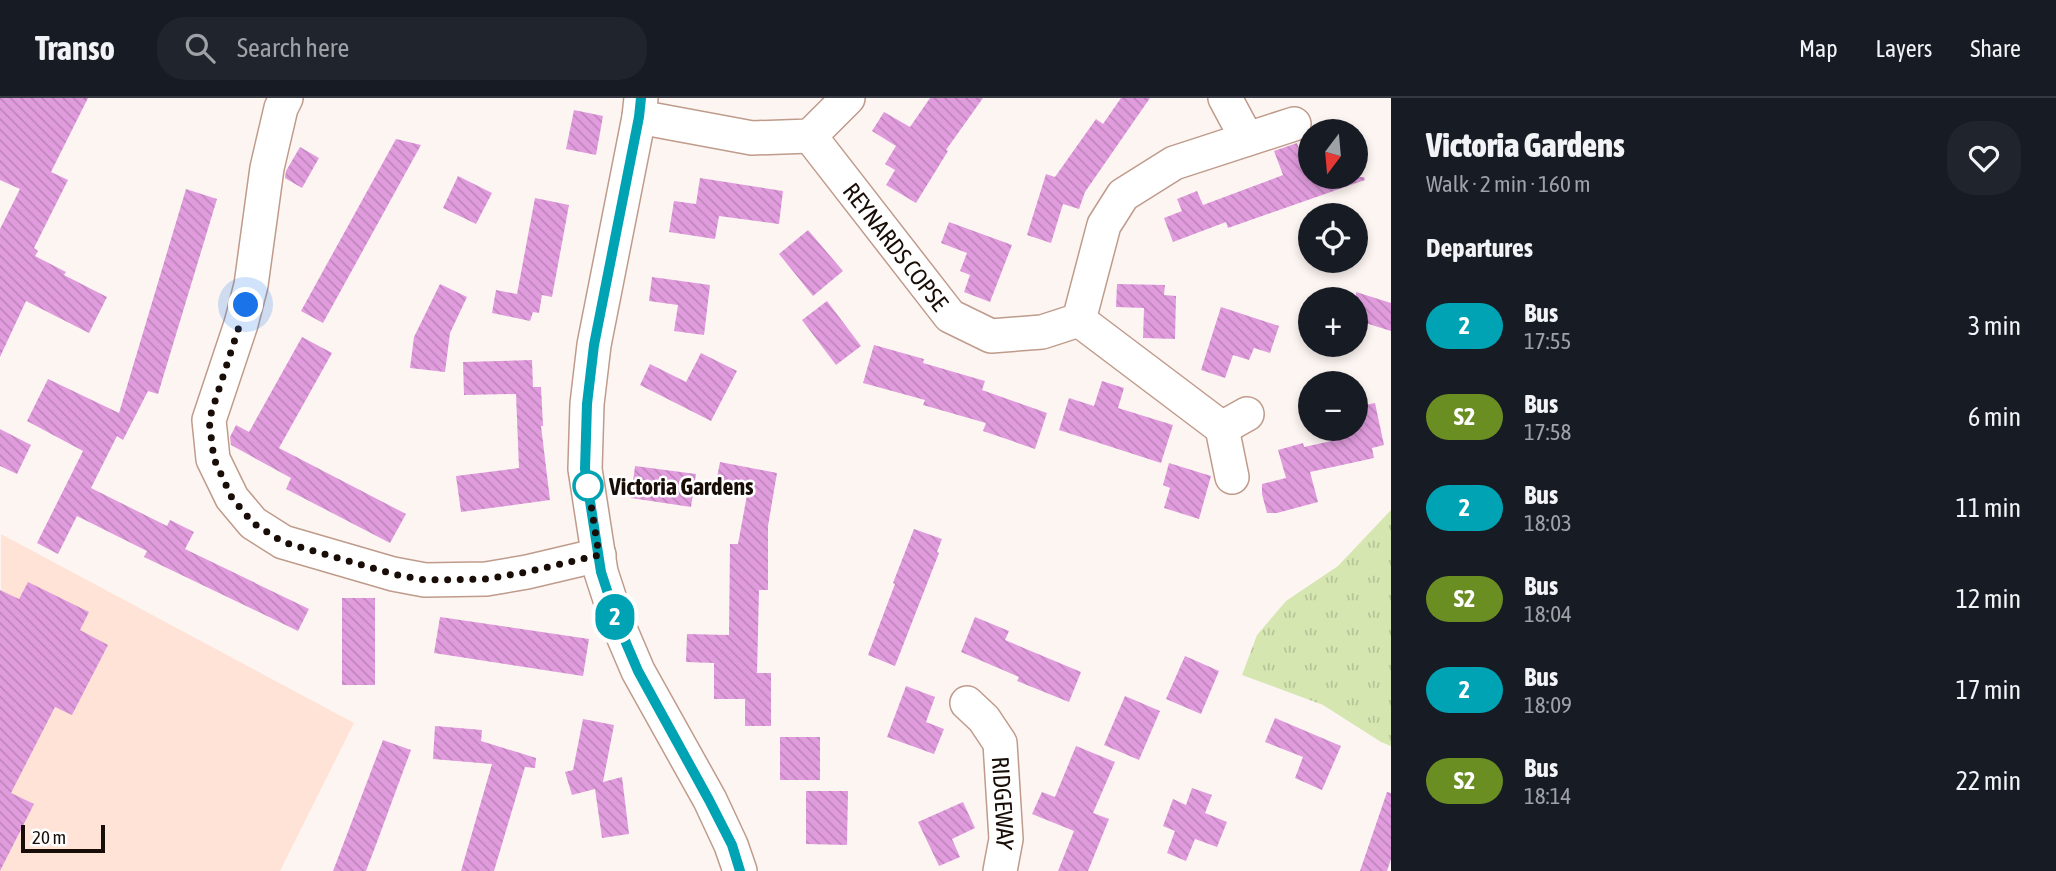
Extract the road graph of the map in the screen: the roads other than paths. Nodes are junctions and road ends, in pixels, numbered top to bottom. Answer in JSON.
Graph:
{"nodes":[{"id":1,"x":286,"y":98,"type":"edge"},
{"id":2,"x":848,"y":98,"type":"edge"},
{"id":3,"x":1225,"y":98,"type":"edge"},
{"id":4,"x":640,"y":107,"type":"edge"},
{"id":5,"x":1294,"y":124,"type":"dead end"},
{"id":6,"x":810,"y":136,"type":"junction"},
{"id":7,"x":1247,"y":139,"type":"junction"},
{"id":8,"x":1079,"y":320,"type":"junction"},
{"id":9,"x":1231,"y":477,"type":"dead end"},
{"id":10,"x":599,"y":555,"type":"junction"},
{"id":11,"x":967,"y":702,"type":"dead end"},
{"id":12,"x":740,"y":871,"type":"edge"},
{"id":13,"x":1000,"y":871,"type":"edge"}],
"edges":[{"from":1,"to":10,"type":"street"},
{"from":2,"to":6,"type":"street"},
{"from":3,"to":7,"type":"street"},
{"from":4,"to":6,"type":"street"},
{"from":4,"to":10,"type":"street"},
{"from":5,"to":7,"type":"street"},
{"from":6,"to":8,"type":"street","name":"REYNARDS COPSE"},
{"from":7,"to":8,"type":"street"},
{"from":8,"to":9,"type":"street"},
{"from":10,"to":12,"type":"street"},
{"from":11,"to":13,"type":"street","name":"RIDGEWAY"}]}
